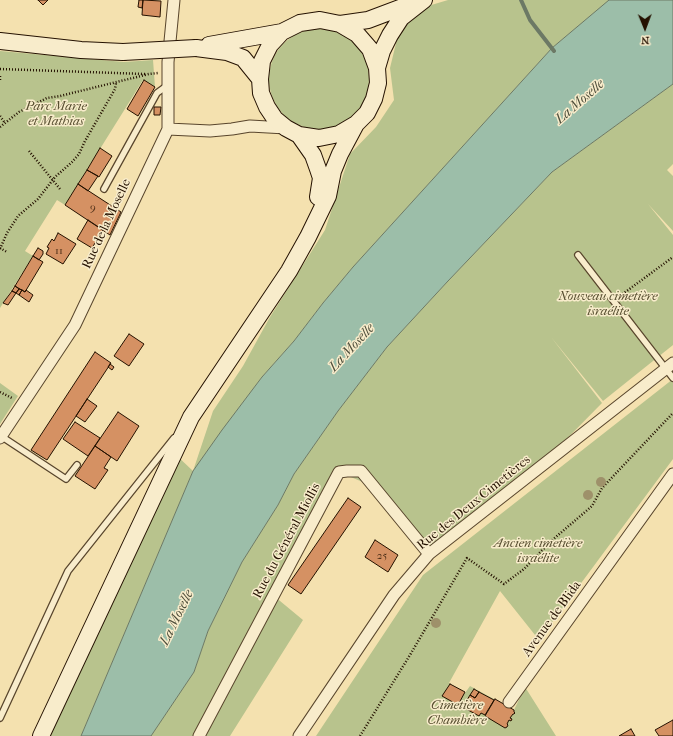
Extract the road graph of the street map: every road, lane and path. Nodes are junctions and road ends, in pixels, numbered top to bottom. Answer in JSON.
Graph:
{"nodes":[{"id":1,"x":174,"y":0,"type":"edge"},
{"id":2,"x":420,"y":0,"type":"edge"},
{"id":3,"x":424,"y":0,"type":"edge"},
{"id":4,"x":340,"y":24,"type":"junction"},
{"id":5,"x":282,"y":32,"type":"junction"},
{"id":6,"x":4,"y":40,"type":"edge"},
{"id":7,"x":196,"y":48,"type":"junction"},
{"id":8,"x":377,"y":68,"type":"junction"},
{"id":9,"x":0,"y":69,"type":"edge"},
{"id":10,"x":168,"y":73,"type":"junction"},
{"id":11,"x":149,"y":74,"type":"junction"},
{"id":12,"x":0,"y":76,"type":"edge"},
{"id":13,"x":260,"y":79,"type":"junction"},
{"id":14,"x":0,"y":80,"type":"edge"},
{"id":15,"x":116,"y":82,"type":"junction"},
{"id":16,"x":168,"y":85,"type":"junction"},
{"id":17,"x":0,"y":116,"type":"edge"},
{"id":18,"x":5,"y":123,"type":"junction"},
{"id":19,"x":356,"y":124,"type":"junction"},
{"id":20,"x":0,"y":127,"type":"edge"},
{"id":21,"x":168,"y":129,"type":"junction"},
{"id":22,"x":293,"y":131,"type":"junction"},
{"id":23,"x":29,"y":151,"type":"dead end"},
{"id":24,"x":52,"y":180,"type":"junction"},
{"id":25,"x":60,"y":189,"type":"dead end"},
{"id":26,"x":104,"y":189,"type":"dead end"},
{"id":27,"x":314,"y":225,"type":"junction"},
{"id":28,"x":0,"y":248,"type":"edge"},
{"id":29,"x":7,"y":252,"type":"dead end"},
{"id":30,"x":578,"y":255,"type":"dead end"},
{"id":31,"x":673,"y":257,"type":"edge"},
{"id":32,"x":613,"y":301,"type":"junction"},
{"id":33,"x":669,"y":366,"type":"edge"},
{"id":34,"x":673,"y":378,"type":"edge"},
{"id":35,"x":673,"y":413,"type":"edge"},
{"id":36,"x":191,"y":417,"type":"junction"},
{"id":37,"x":1,"y":437,"type":"edge"},
{"id":38,"x":77,"y":465,"type":"dead end"},
{"id":39,"x":673,"y":474,"type":"edge"},
{"id":40,"x":430,"y":554,"type":"junction"},
{"id":41,"x":509,"y":702,"type":"dead end"},
{"id":42,"x":0,"y":718,"type":"edge"},
{"id":43,"x":42,"y":736,"type":"edge"},
{"id":44,"x":199,"y":736,"type":"edge"},
{"id":45,"x":299,"y":736,"type":"edge"},
{"id":46,"x":360,"y":736,"type":"edge"}],
"edges":[{"from":1,"to":10,"type":"street","name":"Rue de la Moselle"},
{"from":2,"to":4,"type":"main road"},
{"from":3,"to":8,"type":"main road"},
{"from":4,"to":5,"type":"main road"},
{"from":4,"to":8,"type":"main road"},
{"from":5,"to":7,"type":"main road"},
{"from":5,"to":13,"type":"main road"},
{"from":6,"to":7,"type":"main road","bridge":true},
{"from":7,"to":13,"type":"main road"},
{"from":8,"to":19,"type":"main road"},
{"from":9,"to":11,"type":"path"},
{"from":10,"to":11,"type":"path"},
{"from":10,"to":16,"type":"street","name":"Rue de la Moselle"},
{"from":11,"to":15,"type":"path"},
{"from":12,"to":14,"type":"path"},
{"from":13,"to":22,"type":"main road"},
{"from":15,"to":18,"type":"path"},
{"from":15,"to":24,"type":"path"},
{"from":16,"to":21,"type":"street","name":"Rue de la Moselle"},
{"from":16,"to":26,"type":"lane"},
{"from":17,"to":18,"type":"path"},
{"from":18,"to":20,"type":"path"},
{"from":19,"to":22,"type":"main road"},
{"from":19,"to":27,"type":"main road"},
{"from":21,"to":22,"type":"street"},
{"from":21,"to":37,"type":"street","name":"Rue de la Moselle"},
{"from":22,"to":27,"type":"main road"},
{"from":23,"to":24,"type":"path"},
{"from":24,"to":25,"type":"path"},
{"from":24,"to":28,"type":"path"},
{"from":27,"to":36,"type":"main road"},
{"from":28,"to":29,"type":"path"},
{"from":30,"to":32,"type":"lane"},
{"from":31,"to":32,"type":"path"},
{"from":32,"to":33,"type":"lane"},
{"from":33,"to":34,"type":"lane"},
{"from":33,"to":40,"type":"street","name":"Rue des Deux Cimetières"},
{"from":35,"to":46,"type":"path"},
{"from":36,"to":42,"type":"lane"},
{"from":36,"to":43,"type":"main road"},
{"from":37,"to":38,"type":"lane"},
{"from":39,"to":41,"type":"street","name":"Avenue de Blida"},
{"from":40,"to":44,"type":"street","name":"Rue du Général Miollis"},
{"from":40,"to":45,"type":"street","name":"Rue des Deux Cimetières"}]}
